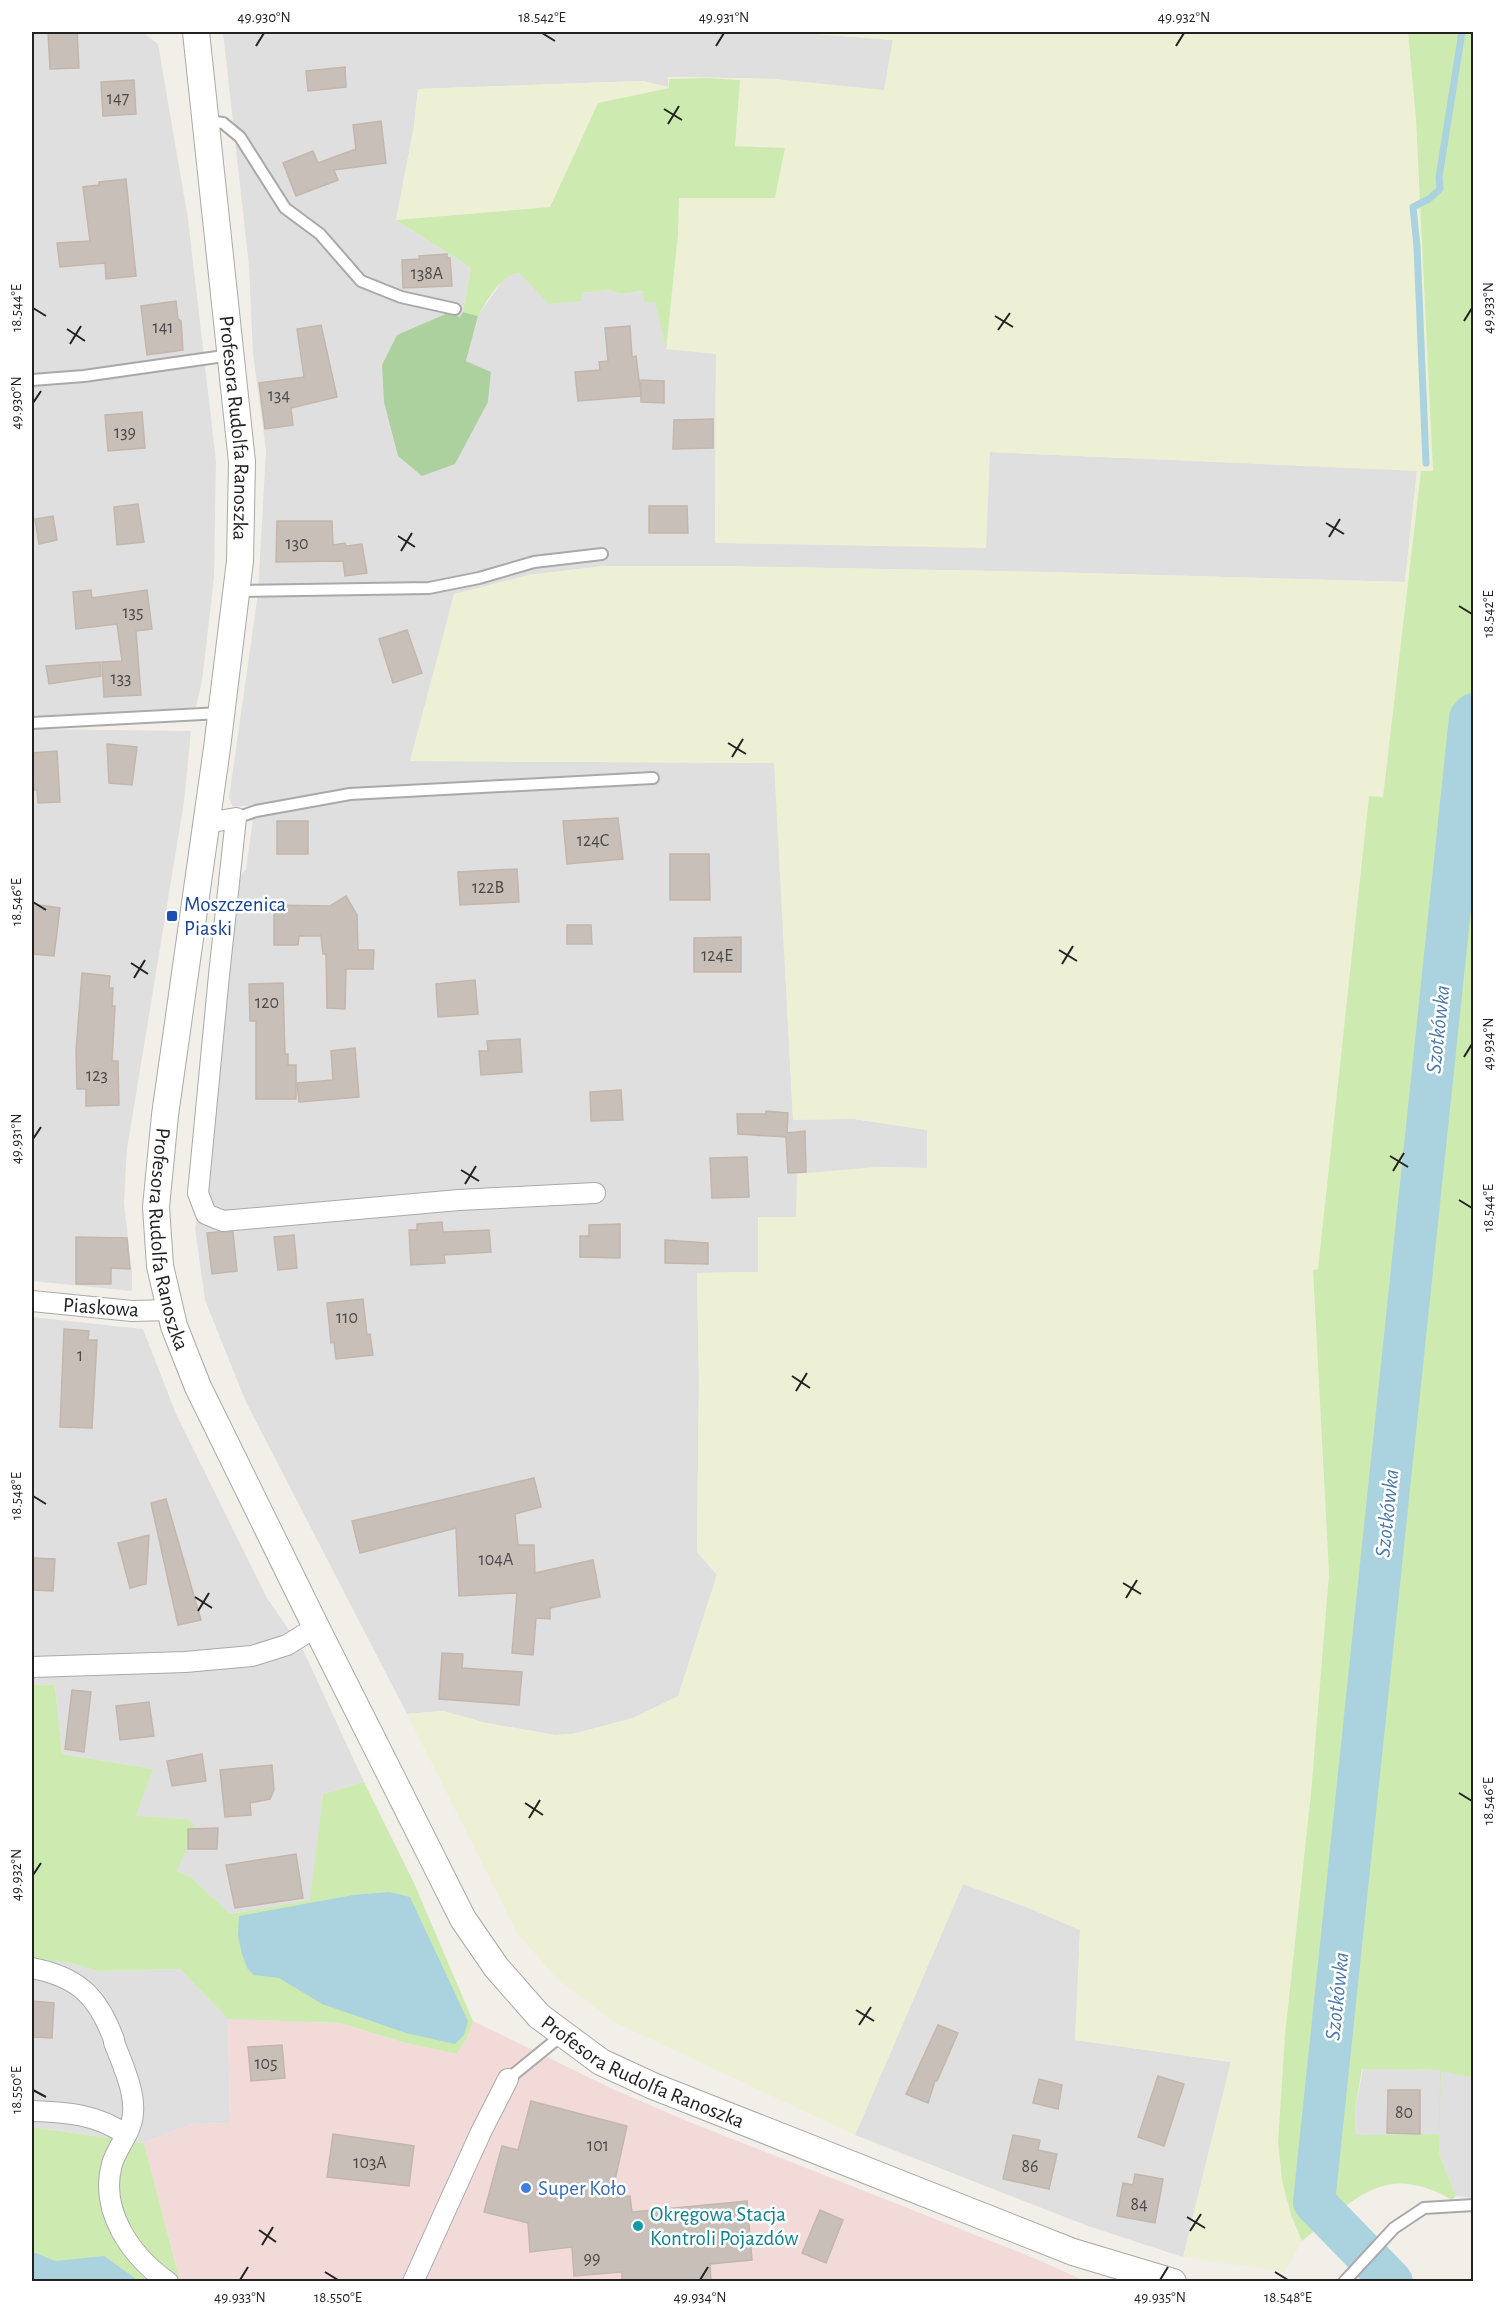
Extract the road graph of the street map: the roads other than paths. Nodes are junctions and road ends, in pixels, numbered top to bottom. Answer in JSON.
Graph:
{"nodes":[{"id":1,"x":196,"y":32,"type":"edge"},
{"id":2,"x":207,"y":120,"type":"junction"},
{"id":3,"x":454,"y":309,"type":"dead end"},
{"id":4,"x":231,"y":355,"type":"junction"},
{"id":5,"x":32,"y":380,"type":"edge"},
{"id":6,"x":602,"y":554,"type":"dead end"},
{"id":7,"x":236,"y":591,"type":"junction"},
{"id":8,"x":221,"y":713,"type":"junction"},
{"id":9,"x":32,"y":723,"type":"edge"},
{"id":10,"x":653,"y":778,"type":"dead end"},
{"id":11,"x":236,"y":818,"type":"junction"},
{"id":12,"x":206,"y":823,"type":"junction"},
{"id":13,"x":595,"y":1193,"type":"dead end"},
{"id":14,"x":32,"y":1301,"type":"edge"},
{"id":15,"x":170,"y":1310,"type":"junction"},
{"id":16,"x":316,"y":1627,"type":"junction"},
{"id":17,"x":32,"y":1667,"type":"edge"},
{"id":18,"x":32,"y":1968,"type":"edge"},
{"id":19,"x":562,"y":2034,"type":"junction"},
{"id":20,"x":508,"y":2079,"type":"joint"},
{"id":21,"x":32,"y":2111,"type":"edge"},
{"id":22,"x":126,"y":2135,"type":"junction"},
{"id":23,"x":1473,"y":2205,"type":"edge"},
{"id":24,"x":1348,"y":2277,"type":"edge"},
{"id":25,"x":1143,"y":2278,"type":"edge"},
{"id":26,"x":168,"y":2282,"type":"edge"},
{"id":27,"x":413,"y":2282,"type":"edge"},
{"id":28,"x":1173,"y":2282,"type":"edge"}],
"edges":[{"from":1,"to":2,"type":"street","name":"Profesora Rudolfa Ranoszka"},
{"from":2,"to":3,"type":"lane"},
{"from":2,"to":4,"type":"street","name":"Profesora Rudolfa Ranoszka"},
{"from":4,"to":5,"type":"lane"},
{"from":4,"to":7,"type":"street","name":"Profesora Rudolfa Ranoszka"},
{"from":6,"to":7,"type":"lane"},
{"from":7,"to":8,"type":"street","name":"Profesora Rudolfa Ranoszka"},
{"from":8,"to":9,"type":"lane"},
{"from":8,"to":12,"type":"street","name":"Profesora Rudolfa Ranoszka"},
{"from":10,"to":11,"type":"lane"},
{"from":11,"to":12,"type":"street"},
{"from":11,"to":13,"type":"street","name":"Profesora Rudolfa Ranoszka"},
{"from":12,"to":15,"type":"street","name":"Profesora Rudolfa Ranoszka"},
{"from":14,"to":15,"type":"street","name":"Piaskowa"},
{"from":15,"to":16,"type":"street","name":"Profesora Rudolfa Ranoszka"},
{"from":16,"to":17,"type":"street"},
{"from":16,"to":19,"type":"street","name":"Profesora Rudolfa Ranoszka"},
{"from":18,"to":22,"type":"street"},
{"from":19,"to":20,"type":"lane"},
{"from":19,"to":25,"type":"street","name":"Profesora Rudolfa Ranoszka"},
{"from":20,"to":27,"type":"street"},
{"from":21,"to":22,"type":"street"},
{"from":22,"to":26,"type":"street"},
{"from":23,"to":24,"type":"lane"},
{"from":25,"to":28,"type":"street","name":"Profesora Rudolfa Ranoszka"}]}
